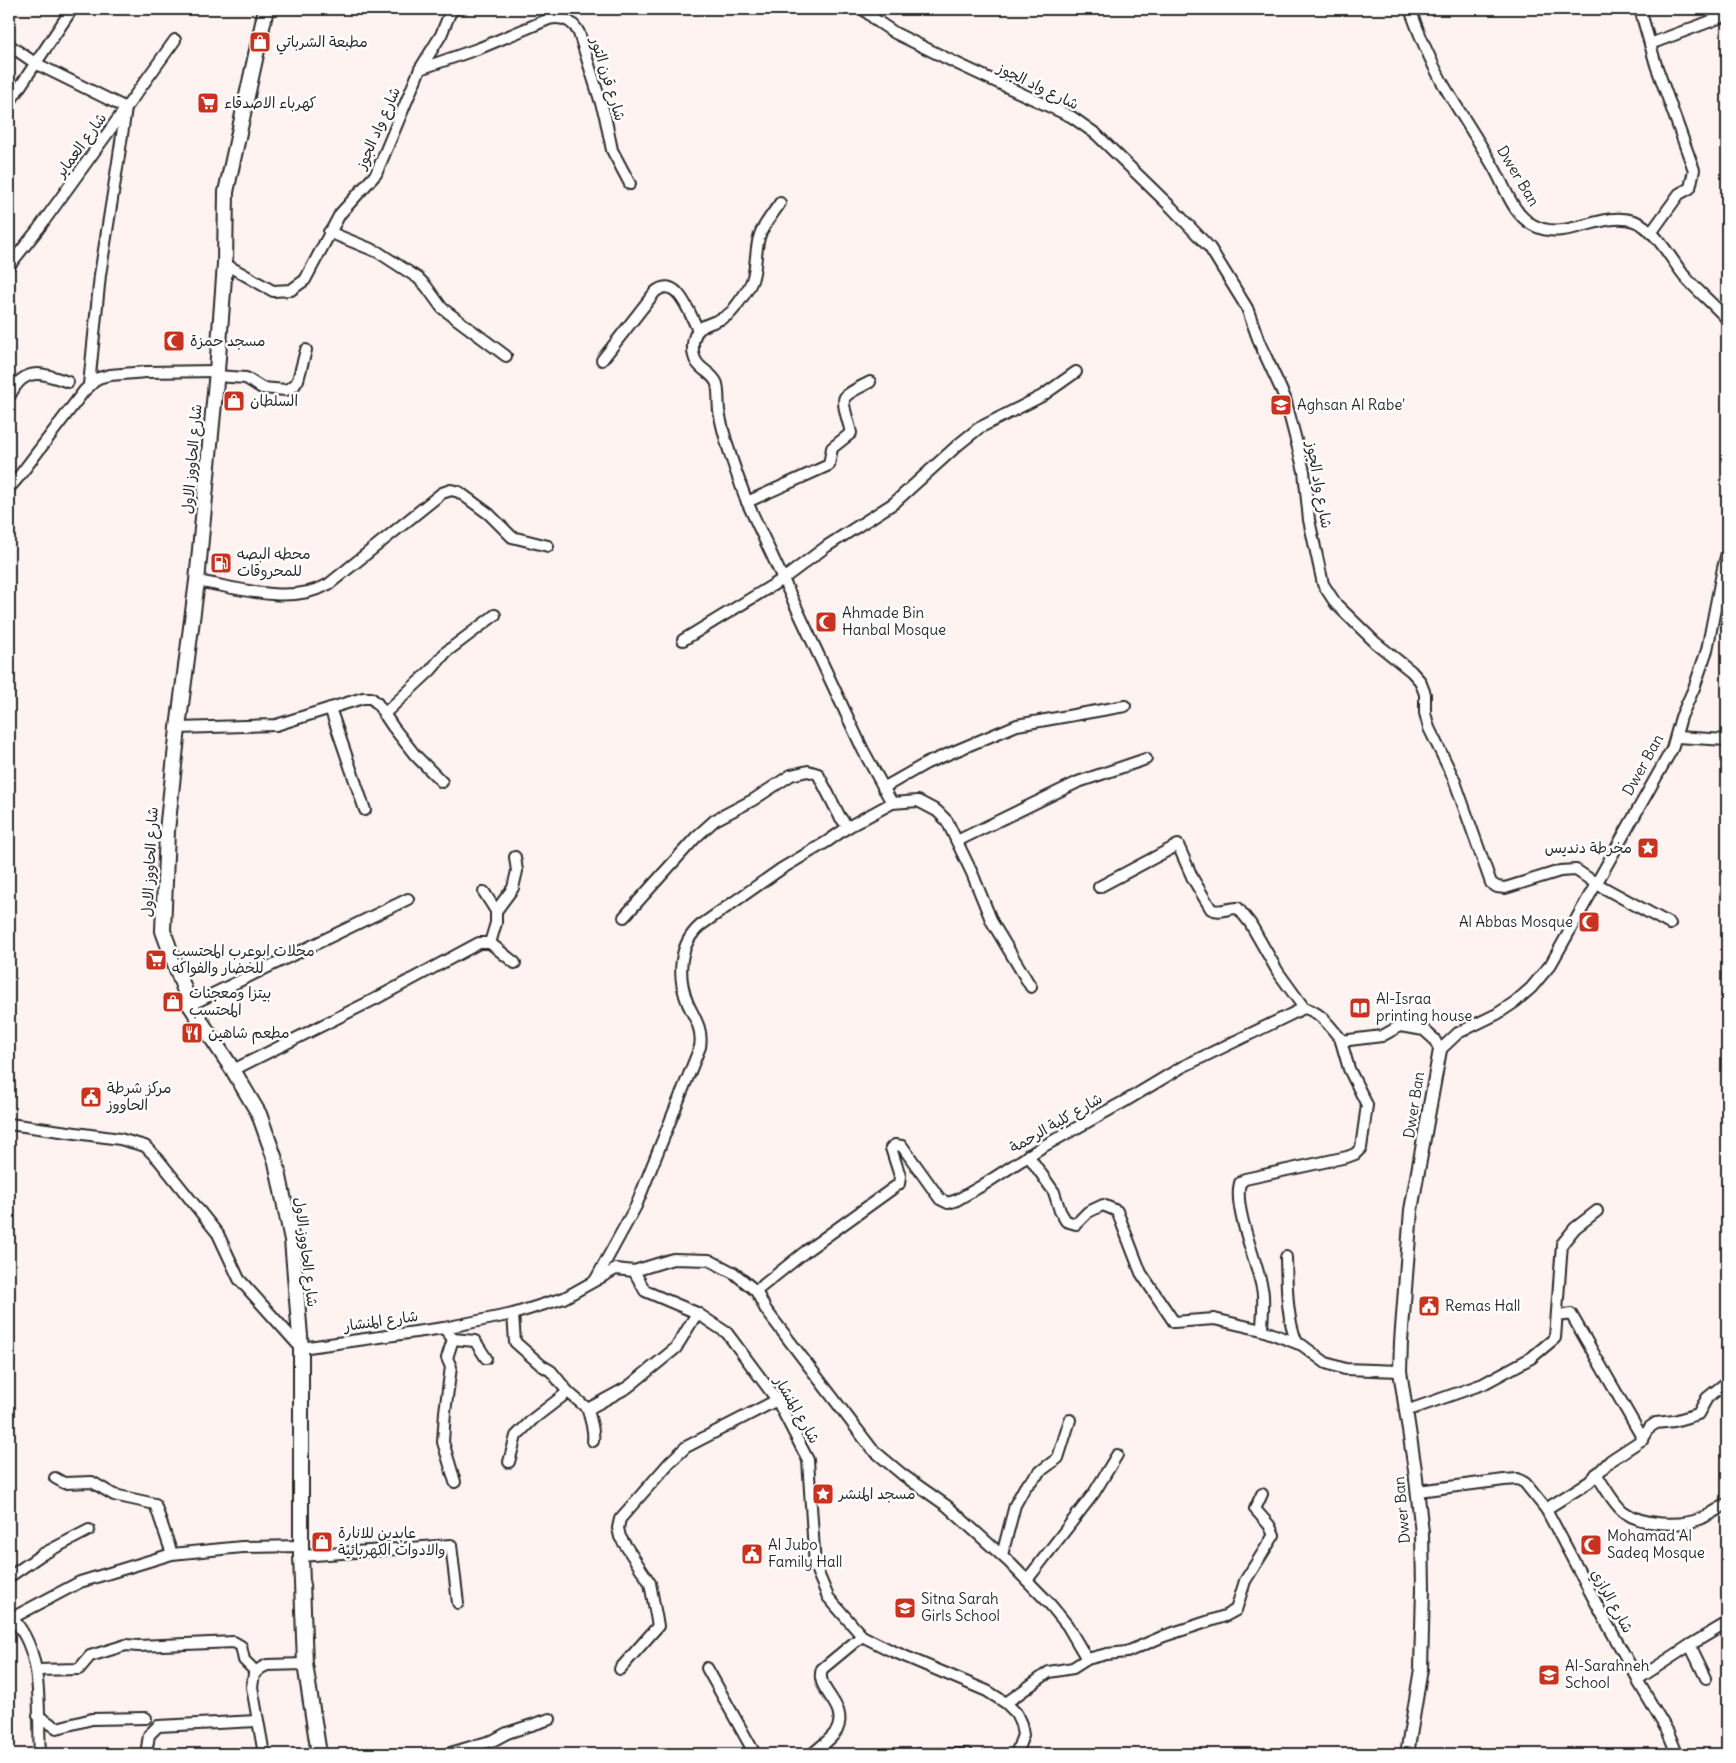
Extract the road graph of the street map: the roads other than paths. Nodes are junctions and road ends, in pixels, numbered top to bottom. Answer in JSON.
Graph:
{"nodes":[{"id":1,"x":72,"y":9,"type":"edge"},
{"id":2,"x":266,"y":9,"type":"edge"},
{"id":3,"x":455,"y":9,"type":"edge"},
{"id":4,"x":863,"y":9,"type":"edge"},
{"id":5,"x":1410,"y":9,"type":"edge"},
{"id":6,"x":1640,"y":9,"type":"edge"},
{"id":7,"x":1727,"y":15,"type":"edge"},
{"id":8,"x":175,"y":40,"type":"dead end"},
{"id":9,"x":1650,"y":44,"type":"junction"},
{"id":10,"x":9,"y":45,"type":"edge"},
{"id":11,"x":35,"y":63,"type":"junction"},
{"id":12,"x":420,"y":69,"type":"junction"},
{"id":13,"x":9,"y":103,"type":"edge"},
{"id":14,"x":126,"y":108,"type":"junction"},
{"id":15,"x":630,"y":184,"type":"dead end"},
{"id":16,"x":780,"y":203,"type":"dead end"},
{"id":17,"x":329,"y":232,"type":"junction"},
{"id":18,"x":1651,"y":233,"type":"junction"},
{"id":19,"x":225,"y":264,"type":"junction"},
{"id":20,"x":9,"y":266,"type":"edge"},
{"id":21,"x":1727,"y":319,"type":"edge"},
{"id":22,"x":698,"y":330,"type":"junction"},
{"id":23,"x":306,"y":350,"type":"dead end"},
{"id":24,"x":506,"y":356,"type":"dead end"},
{"id":25,"x":602,"y":360,"type":"dead end"},
{"id":26,"x":1076,"y":372,"type":"dead end"},
{"id":27,"x":216,"y":373,"type":"junction"},
{"id":28,"x":68,"y":382,"type":"dead end"},
{"id":29,"x":870,"y":382,"type":"dead end"},
{"id":30,"x":89,"y":385,"type":"junction"},
{"id":31,"x":9,"y":397,"type":"edge"},
{"id":32,"x":9,"y":488,"type":"edge"},
{"id":33,"x":747,"y":502,"type":"junction"},
{"id":34,"x":548,"y":546,"type":"dead end"},
{"id":35,"x":1727,"y":553,"type":"edge"},
{"id":36,"x":783,"y":579,"type":"junction"},
{"id":37,"x":197,"y":581,"type":"junction"},
{"id":38,"x":495,"y":615,"type":"dead end"},
{"id":39,"x":683,"y":640,"type":"dead end"},
{"id":40,"x":1125,"y":706,"type":"dead end"},
{"id":41,"x":330,"y":708,"type":"junction"},
{"id":42,"x":384,"y":714,"type":"junction"},
{"id":43,"x":178,"y":728,"type":"junction"},
{"id":44,"x":1676,"y":738,"type":"junction"},
{"id":45,"x":1727,"y":740,"type":"edge"},
{"id":46,"x":1146,"y":759,"type":"dead end"},
{"id":47,"x":442,"y":782,"type":"dead end"},
{"id":48,"x":883,"y":788,"type":"junction"},
{"id":49,"x":892,"y":803,"type":"junction"},
{"id":50,"x":365,"y":810,"type":"dead end"},
{"id":51,"x":848,"y":827,"type":"junction"},
{"id":52,"x":957,"y":841,"type":"junction"},
{"id":53,"x":515,"y":857,"type":"dead end"},
{"id":54,"x":1597,"y":884,"type":"junction"},
{"id":55,"x":1099,"y":887,"type":"dead end"},
{"id":56,"x":484,"y":892,"type":"dead end"},
{"id":57,"x":408,"y":899,"type":"dead end"},
{"id":58,"x":496,"y":911,"type":"junction"},
{"id":59,"x":624,"y":916,"type":"dead end"},
{"id":60,"x":1670,"y":924,"type":"dead end"},
{"id":61,"x":490,"y":943,"type":"junction"},
{"id":62,"x":515,"y":963,"type":"dead end"},
{"id":63,"x":1031,"y":986,"type":"dead end"},
{"id":64,"x":190,"y":1005,"type":"junction"},
{"id":65,"x":1304,"y":1008,"type":"junction"},
{"id":66,"x":1341,"y":1042,"type":"junction"},
{"id":67,"x":1440,"y":1050,"type":"junction"},
{"id":68,"x":234,"y":1070,"type":"junction"},
{"id":69,"x":9,"y":1124,"type":"edge"},
{"id":70,"x":1028,"y":1155,"type":"junction"},
{"id":71,"x":1597,"y":1211,"type":"dead end"},
{"id":72,"x":1286,"y":1257,"type":"dead end"},
{"id":73,"x":634,"y":1271,"type":"junction"},
{"id":74,"x":596,"y":1279,"type":"junction"},
{"id":75,"x":756,"y":1291,"type":"junction"},
{"id":76,"x":697,"y":1313,"type":"junction"},
{"id":77,"x":513,"y":1314,"type":"junction"},
{"id":78,"x":1558,"y":1316,"type":"junction"},
{"id":79,"x":444,"y":1328,"type":"junction"},
{"id":80,"x":1262,"y":1330,"type":"junction"},
{"id":81,"x":454,"y":1339,"type":"junction"},
{"id":82,"x":1297,"y":1343,"type":"junction"},
{"id":83,"x":301,"y":1348,"type":"junction"},
{"id":84,"x":486,"y":1358,"type":"dead end"},
{"id":85,"x":1400,"y":1372,"type":"junction"},
{"id":86,"x":1727,"y":1382,"type":"edge"},
{"id":87,"x":568,"y":1392,"type":"junction"},
{"id":88,"x":777,"y":1400,"type":"junction"},
{"id":89,"x":588,"y":1409,"type":"junction"},
{"id":90,"x":1406,"y":1411,"type":"junction"},
{"id":91,"x":1070,"y":1420,"type":"dead end"},
{"id":92,"x":1643,"y":1439,"type":"junction"},
{"id":93,"x":593,"y":1441,"type":"dead end"},
{"id":94,"x":1117,"y":1455,"type":"dead end"},
{"id":95,"x":509,"y":1462,"type":"dead end"},
{"id":96,"x":1596,"y":1474,"type":"junction"},
{"id":97,"x":55,"y":1478,"type":"dead end"},
{"id":98,"x":455,"y":1482,"type":"dead end"},
{"id":99,"x":1418,"y":1491,"type":"junction"},
{"id":100,"x":1262,"y":1494,"type":"dead end"},
{"id":101,"x":1727,"y":1504,"type":"edge"},
{"id":102,"x":1546,"y":1509,"type":"junction"},
{"id":103,"x":89,"y":1530,"type":"dead end"},
{"id":104,"x":301,"y":1551,"type":"junction"},
{"id":105,"x":172,"y":1554,"type":"junction"},
{"id":106,"x":1002,"y":1555,"type":"junction"},
{"id":107,"x":9,"y":1577,"type":"edge"},
{"id":108,"x":1027,"y":1580,"type":"junction"},
{"id":109,"x":458,"y":1603,"type":"dead end"},
{"id":110,"x":10,"y":1617,"type":"edge"},
{"id":111,"x":1727,"y":1623,"type":"edge"},
{"id":112,"x":862,"y":1636,"type":"junction"},
{"id":113,"x":1690,"y":1644,"type":"junction"},
{"id":114,"x":1087,"y":1659,"type":"junction"},
{"id":115,"x":305,"y":1664,"type":"junction"},
{"id":116,"x":707,"y":1668,"type":"dead end"},
{"id":117,"x":620,"y":1669,"type":"dead end"},
{"id":118,"x":36,"y":1670,"type":"junction"},
{"id":119,"x":256,"y":1672,"type":"junction"},
{"id":120,"x":1706,"y":1678,"type":"dead end"},
{"id":121,"x":1638,"y":1679,"type":"junction"},
{"id":122,"x":1006,"y":1702,"type":"junction"},
{"id":123,"x":38,"y":1716,"type":"junction"},
{"id":124,"x":146,"y":1718,"type":"dead end"},
{"id":125,"x":550,"y":1719,"type":"dead end"},
{"id":126,"x":257,"y":1721,"type":"junction"},
{"id":127,"x":40,"y":1754,"type":"edge"},
{"id":128,"x":146,"y":1754,"type":"edge"},
{"id":129,"x":264,"y":1754,"type":"edge"},
{"id":130,"x":319,"y":1754,"type":"edge"},
{"id":131,"x":447,"y":1754,"type":"edge"},
{"id":132,"x":754,"y":1754,"type":"edge"},
{"id":133,"x":812,"y":1754,"type":"edge"},
{"id":134,"x":918,"y":1754,"type":"edge"},
{"id":135,"x":968,"y":1754,"type":"edge"},
{"id":136,"x":1016,"y":1754,"type":"edge"},
{"id":137,"x":1407,"y":1754,"type":"edge"},
{"id":138,"x":1677,"y":1754,"type":"edge"}],
"edges":[{"from":1,"to":11,"type":"street"},
{"from":2,"to":19,"type":"main road","name":"شارع الحاووز الاول"},
{"from":3,"to":12,"type":"street","name":"شارع واد الجوز"},
{"from":4,"to":54,"type":"street","name":"شارع واد الجوز"},
{"from":5,"to":18,"type":"street","name":"Dwer Ban"},
{"from":6,"to":9,"type":"street"},
{"from":7,"to":9,"type":"street"},
{"from":8,"to":14,"type":"street","name":"شارع العماير"},
{"from":9,"to":18,"type":"street"},
{"from":10,"to":11,"type":"street"},
{"from":11,"to":13,"type":"street"},
{"from":11,"to":14,"type":"street"},
{"from":12,"to":15,"type":"street","name":"شارع قرن التور"},
{"from":12,"to":17,"type":"street","name":"شارع واد الجوز"},
{"from":14,"to":20,"type":"street","name":"شارع العماير"},
{"from":14,"to":30,"type":"street"},
{"from":16,"to":22,"type":"street"},
{"from":17,"to":19,"type":"street","name":"شارع واد الجوز"},
{"from":17,"to":24,"type":"street"},
{"from":18,"to":21,"type":"street","name":"Dwer Ban"},
{"from":19,"to":27,"type":"main road","name":"شارع الحاووز الاول"},
{"from":22,"to":25,"type":"street"},
{"from":22,"to":33,"type":"street"},
{"from":23,"to":27,"type":"street"},
{"from":26,"to":36,"type":"street"},
{"from":27,"to":30,"type":"street"},
{"from":27,"to":37,"type":"main road","name":"شارع الحاووز الاول"},
{"from":28,"to":31,"type":"street"},
{"from":29,"to":33,"type":"street"},
{"from":30,"to":32,"type":"street"},
{"from":33,"to":36,"type":"street"},
{"from":34,"to":37,"type":"street"},
{"from":35,"to":44,"type":"street","name":"Dwer Ban"},
{"from":36,"to":39,"type":"street"},
{"from":36,"to":48,"type":"street"},
{"from":37,"to":43,"type":"main road","name":"شارع الحاووز الاول"},
{"from":38,"to":42,"type":"street"},
{"from":40,"to":48,"type":"street"},
{"from":41,"to":42,"type":"street"},
{"from":41,"to":43,"type":"street"},
{"from":41,"to":50,"type":"street"},
{"from":42,"to":47,"type":"street"},
{"from":43,"to":64,"type":"main road","name":"شارع الحاووز الاول"},
{"from":44,"to":45,"type":"street"},
{"from":44,"to":54,"type":"street","name":"Dwer Ban"},
{"from":46,"to":52,"type":"street"},
{"from":48,"to":49,"type":"street"},
{"from":49,"to":51,"type":"street"},
{"from":49,"to":52,"type":"street"},
{"from":51,"to":59,"type":"street"},
{"from":51,"to":74,"type":"street"},
{"from":52,"to":63,"type":"street"},
{"from":53,"to":58,"type":"street"},
{"from":54,"to":60,"type":"street","name":"شارع واد الجوز"},
{"from":54,"to":67,"type":"street","name":"Dwer Ban"},
{"from":55,"to":65,"type":"street"},
{"from":56,"to":58,"type":"street"},
{"from":57,"to":64,"type":"street"},
{"from":58,"to":61,"type":"street"},
{"from":61,"to":62,"type":"street"},
{"from":61,"to":68,"type":"street"},
{"from":64,"to":68,"type":"main road","name":"شارع الحاووز الاول"},
{"from":65,"to":66,"type":"street"},
{"from":65,"to":70,"type":"street","name":"شارع كلية الرحمة"},
{"from":66,"to":67,"type":"street"},
{"from":66,"to":80,"type":"street"},
{"from":67,"to":85,"type":"street","name":"Dwer Ban"},
{"from":68,"to":83,"type":"main road","name":"شارع الحاووز الاول"},
{"from":69,"to":83,"type":"street"},
{"from":70,"to":75,"type":"street","name":"شارع كلية الرحمة"},
{"from":70,"to":80,"type":"street"},
{"from":71,"to":78,"type":"street"},
{"from":72,"to":82,"type":"street"},
{"from":73,"to":74,"type":"street","name":"شارع المنشار"},
{"from":73,"to":75,"type":"street","name":"شارع المنشار"},
{"from":73,"to":76,"type":"street","name":"شارع المنشار"},
{"from":74,"to":77,"type":"street","name":"شارع المنشار"},
{"from":75,"to":106,"type":"street","name":"شارع المنشار"},
{"from":76,"to":88,"type":"street","name":"شارع المنشار"},
{"from":76,"to":89,"type":"street"},
{"from":77,"to":79,"type":"street","name":"شارع المنشار"},
{"from":77,"to":87,"type":"street"},
{"from":78,"to":90,"type":"street"},
{"from":78,"to":92,"type":"street"},
{"from":79,"to":81,"type":"street"},
{"from":79,"to":83,"type":"street","name":"شارع المنشار"},
{"from":80,"to":82,"type":"street"},
{"from":81,"to":84,"type":"street"},
{"from":81,"to":98,"type":"street"},
{"from":82,"to":85,"type":"street"},
{"from":83,"to":104,"type":"main road","name":"شارع الحاووز الاول"},
{"from":85,"to":90,"type":"street","name":"Dwer Ban"},
{"from":86,"to":92,"type":"street"},
{"from":87,"to":89,"type":"street"},
{"from":87,"to":95,"type":"street"},
{"from":88,"to":112,"type":"street","name":"شارع المنشار"},
{"from":88,"to":117,"type":"street"},
{"from":89,"to":93,"type":"street"},
{"from":90,"to":99,"type":"street","name":"Dwer Ban"},
{"from":91,"to":106,"type":"street"},
{"from":92,"to":96,"type":"street"},
{"from":94,"to":108,"type":"street"},
{"from":96,"to":101,"type":"street"},
{"from":96,"to":102,"type":"street"},
{"from":97,"to":105,"type":"street"},
{"from":99,"to":102,"type":"street","name":"شارع الرازي"},
{"from":99,"to":137,"type":"street","name":"Dwer Ban"},
{"from":100,"to":114,"type":"street"},
{"from":102,"to":121,"type":"street","name":"شارع الرازي"},
{"from":103,"to":107,"type":"street"},
{"from":104,"to":105,"type":"street"},
{"from":104,"to":109,"type":"street"},
{"from":104,"to":115,"type":"main road","name":"شارع الحاووز الاول"},
{"from":105,"to":110,"type":"street"},
{"from":106,"to":108,"type":"street","name":"شارع المنشار"},
{"from":108,"to":114,"type":"street","name":"شارع المنشار"},
{"from":110,"to":118,"type":"street"},
{"from":111,"to":113,"type":"street"},
{"from":112,"to":122,"type":"street","name":"شارع المنشار"},
{"from":112,"to":133,"type":"street"},
{"from":113,"to":120,"type":"street"},
{"from":113,"to":121,"type":"street"},
{"from":114,"to":122,"type":"street"},
{"from":115,"to":119,"type":"street"},
{"from":115,"to":130,"type":"main road","name":"شارع الحاووز الاول"},
{"from":116,"to":132,"type":"street"},
{"from":118,"to":119,"type":"street"},
{"from":118,"to":123,"type":"street"},
{"from":119,"to":126,"type":"street"},
{"from":121,"to":138,"type":"street","name":"شارع الرازي"},
{"from":122,"to":136,"type":"street","name":"شارع المنشار"},
{"from":123,"to":124,"type":"street"},
{"from":123,"to":127,"type":"street"},
{"from":125,"to":131,"type":"street"},
{"from":126,"to":128,"type":"street"},
{"from":126,"to":129,"type":"street"},
{"from":134,"to":135,"type":"street"}]}
